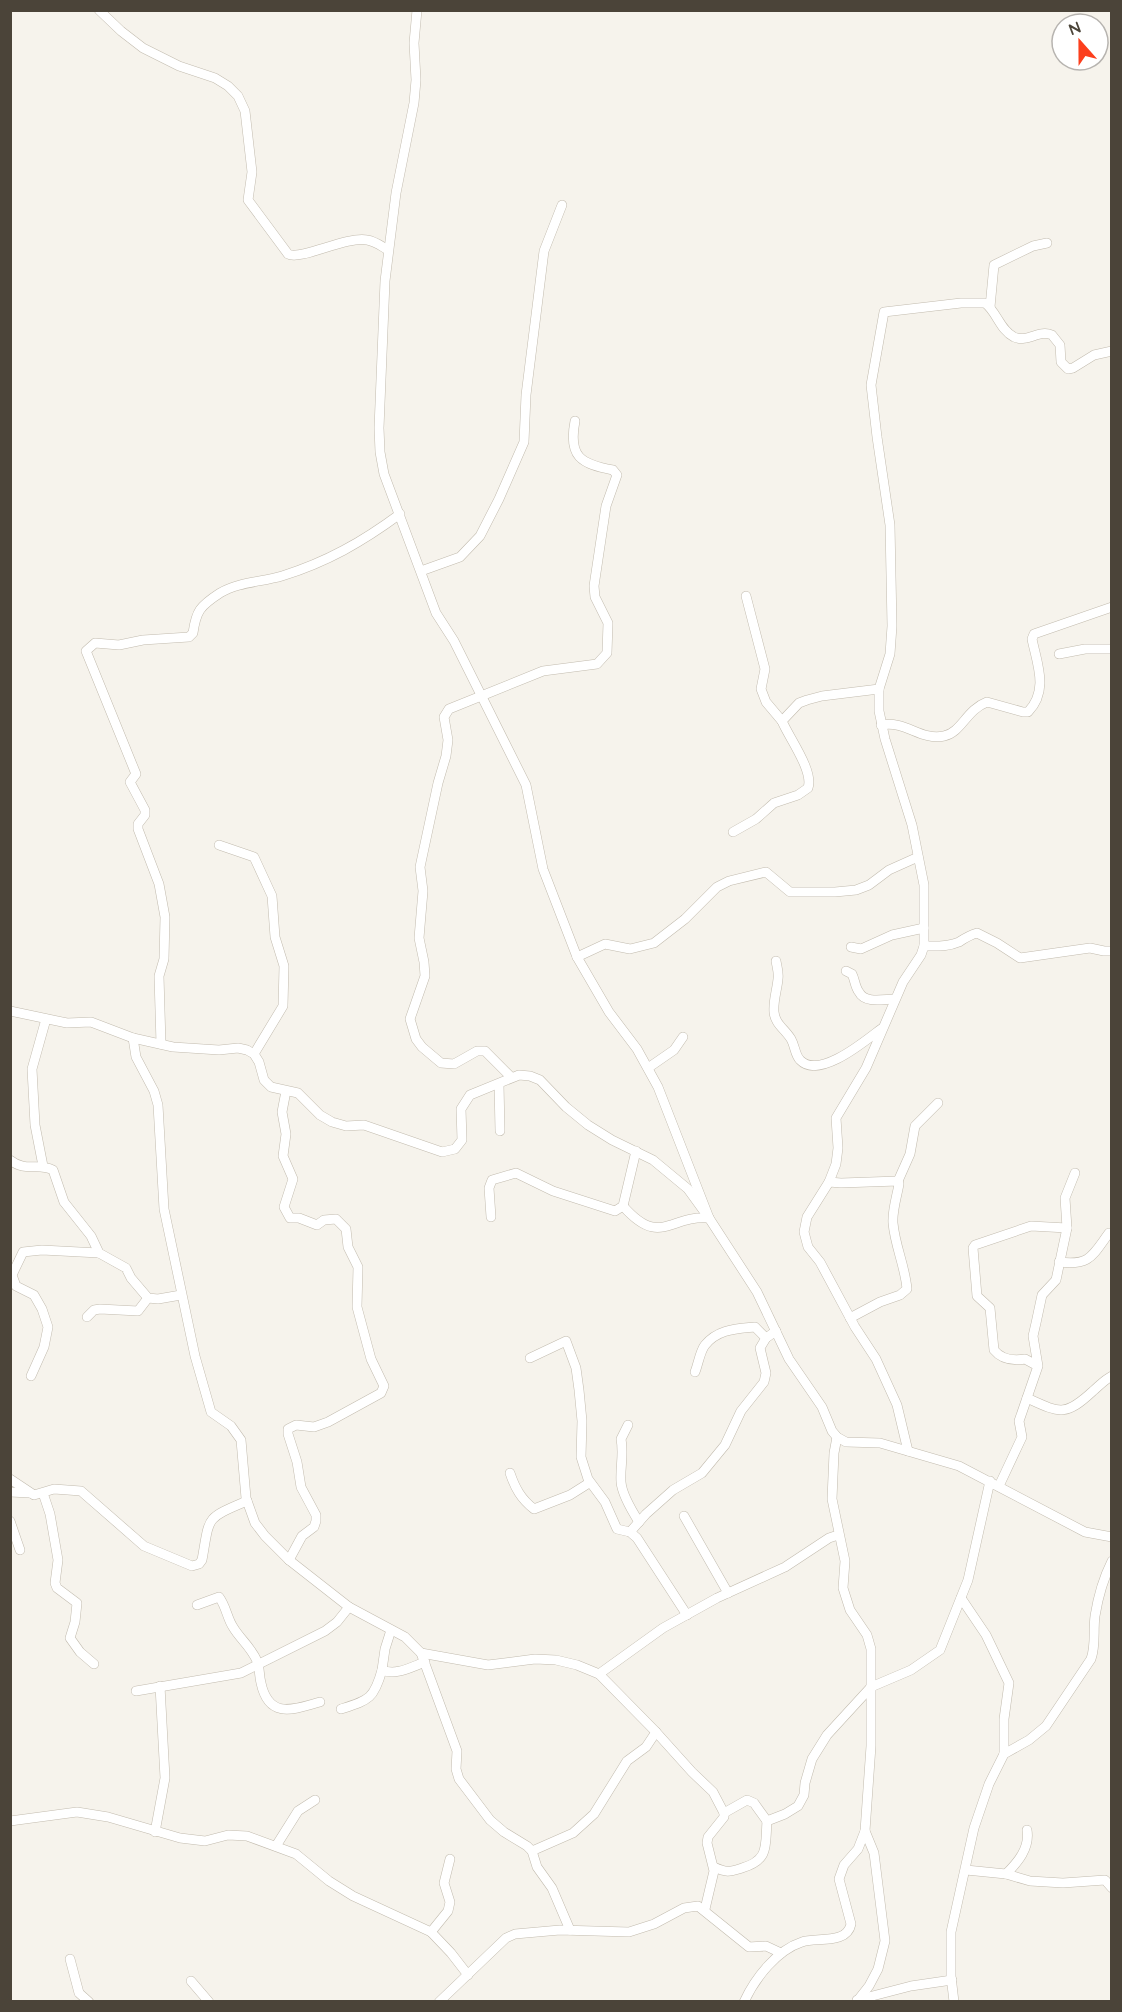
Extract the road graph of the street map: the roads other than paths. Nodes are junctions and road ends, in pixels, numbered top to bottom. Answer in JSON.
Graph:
{"nodes":[{"id":1,"x":99,"y":10,"type":"edge"},
{"id":2,"x":417,"y":10,"type":"edge"},
{"id":3,"x":562,"y":205,"type":"dead end"},
{"id":4,"x":1047,"y":243,"type":"dead end"},
{"id":5,"x":388,"y":250,"type":"junction"},
{"id":6,"x":990,"y":307,"type":"junction"},
{"id":7,"x":1112,"y":351,"type":"edge"},
{"id":8,"x":574,"y":421,"type":"dead end"},
{"id":9,"x":400,"y":514,"type":"junction"},
{"id":10,"x":421,"y":571,"type":"junction"},
{"id":11,"x":746,"y":596,"type":"dead end"},
{"id":12,"x":1112,"y":607,"type":"edge"},
{"id":13,"x":1112,"y":649,"type":"edge"},
{"id":14,"x":1059,"y":654,"type":"dead end"},
{"id":15,"x":879,"y":689,"type":"junction"},
{"id":16,"x":482,"y":694,"type":"junction"},
{"id":17,"x":782,"y":721,"type":"junction"},
{"id":18,"x":881,"y":725,"type":"junction"},
{"id":19,"x":733,"y":832,"type":"dead end"},
{"id":20,"x":219,"y":845,"type":"dead end"},
{"id":21,"x":918,"y":857,"type":"junction"},
{"id":22,"x":924,"y":927,"type":"junction"},
{"id":23,"x":924,"y":946,"type":"junction"},
{"id":24,"x":851,"y":947,"type":"dead end"},
{"id":25,"x":1112,"y":951,"type":"edge"},
{"id":26,"x":577,"y":957,"type":"junction"},
{"id":27,"x":776,"y":961,"type":"dead end"},
{"id":28,"x":846,"y":971,"type":"dead end"},
{"id":29,"x":895,"y":999,"type":"junction"},
{"id":30,"x":10,"y":1011,"type":"edge"},
{"id":31,"x":46,"y":1019,"type":"junction"},
{"id":32,"x":883,"y":1027,"type":"junction"},
{"id":33,"x":683,"y":1037,"type":"dead end"},
{"id":34,"x":133,"y":1038,"type":"junction"},
{"id":35,"x":161,"y":1044,"type":"junction"},
{"id":36,"x":254,"y":1054,"type":"junction"},
{"id":37,"x":648,"y":1068,"type":"junction"},
{"id":38,"x":511,"y":1077,"type":"junction"},
{"id":39,"x":499,"y":1084,"type":"junction"},
{"id":40,"x":286,"y":1090,"type":"junction"},
{"id":41,"x":938,"y":1102,"type":"dead end"},
{"id":42,"x":500,"y":1131,"type":"dead end"},
{"id":43,"x":636,"y":1151,"type":"junction"},
{"id":44,"x":10,"y":1160,"type":"edge"},
{"id":45,"x":44,"y":1166,"type":"junction"},
{"id":46,"x":1075,"y":1173,"type":"dead end"},
{"id":47,"x":898,"y":1181,"type":"junction"},
{"id":48,"x":829,"y":1182,"type":"junction"},
{"id":49,"x":623,"y":1206,"type":"junction"},
{"id":50,"x":491,"y":1217,"type":"dead end"},
{"id":51,"x":709,"y":1218,"type":"junction"},
{"id":52,"x":1067,"y":1228,"type":"junction"},
{"id":53,"x":1109,"y":1233,"type":"dead end"},
{"id":54,"x":99,"y":1254,"type":"junction"},
{"id":55,"x":1059,"y":1262,"type":"junction"},
{"id":56,"x":181,"y":1295,"type":"junction"},
{"id":57,"x":148,"y":1298,"type":"junction"},
{"id":58,"x":87,"y":1317,"type":"dead end"},
{"id":59,"x":849,"y":1318,"type":"junction"},
{"id":60,"x":776,"y":1331,"type":"junction"},
{"id":61,"x":766,"y":1338,"type":"junction"},
{"id":62,"x":530,"y":1358,"type":"dead end"},
{"id":63,"x":1038,"y":1366,"type":"junction"},
{"id":64,"x":695,"y":1372,"type":"dead end"},
{"id":65,"x":31,"y":1376,"type":"dead end"},
{"id":66,"x":1112,"y":1376,"type":"edge"},
{"id":67,"x":1027,"y":1398,"type":"junction"},
{"id":68,"x":628,"y":1425,"type":"dead end"},
{"id":69,"x":837,"y":1437,"type":"junction"},
{"id":70,"x":908,"y":1451,"type":"junction"},
{"id":71,"x":510,"y":1473,"type":"dead end"},
{"id":72,"x":10,"y":1479,"type":"edge"},
{"id":73,"x":990,"y":1481,"type":"junction"},
{"id":74,"x":590,"y":1483,"type":"junction"},
{"id":75,"x":999,"y":1486,"type":"junction"},
{"id":76,"x":10,"y":1492,"type":"edge"},
{"id":77,"x":30,"y":1493,"type":"junction"},
{"id":78,"x":43,"y":1493,"type":"junction"},
{"id":79,"x":247,"y":1502,"type":"junction"},
{"id":80,"x":684,"y":1516,"type":"dead end"},
{"id":81,"x":10,"y":1521,"type":"edge"},
{"id":82,"x":639,"y":1522,"type":"junction"},
{"id":83,"x":630,"y":1532,"type":"junction"},
{"id":84,"x":838,"y":1535,"type":"junction"},
{"id":85,"x":1112,"y":1537,"type":"edge"},
{"id":86,"x":20,"y":1550,"type":"dead end"},
{"id":87,"x":290,"y":1560,"type":"junction"},
{"id":88,"x":1112,"y":1561,"type":"edge"},
{"id":89,"x":728,"y":1593,"type":"junction"},
{"id":90,"x":961,"y":1598,"type":"junction"},
{"id":91,"x":197,"y":1605,"type":"dead end"},
{"id":92,"x":349,"y":1606,"type":"junction"},
{"id":93,"x":687,"y":1614,"type":"junction"},
{"id":94,"x":392,"y":1630,"type":"junction"},
{"id":95,"x":423,"y":1658,"type":"junction"},
{"id":96,"x":258,"y":1663,"type":"junction"},
{"id":97,"x":94,"y":1664,"type":"dead end"},
{"id":98,"x":382,"y":1670,"type":"junction"},
{"id":99,"x":599,"y":1674,"type":"junction"},
{"id":100,"x":160,"y":1686,"type":"junction"},
{"id":101,"x":871,"y":1687,"type":"junction"},
{"id":102,"x":136,"y":1691,"type":"dead end"},
{"id":103,"x":320,"y":1702,"type":"dead end"},
{"id":104,"x":342,"y":1709,"type":"dead end"},
{"id":105,"x":656,"y":1731,"type":"junction"},
{"id":106,"x":1004,"y":1754,"type":"junction"},
{"id":107,"x":315,"y":1800,"type":"dead end"},
{"id":108,"x":724,"y":1813,"type":"junction"},
{"id":109,"x":10,"y":1821,"type":"edge"},
{"id":110,"x":767,"y":1821,"type":"junction"},
{"id":111,"x":1027,"y":1830,"type":"dead end"},
{"id":112,"x":865,"y":1831,"type":"junction"},
{"id":113,"x":155,"y":1832,"type":"junction"},
{"id":114,"x":276,"y":1846,"type":"junction"},
{"id":115,"x":532,"y":1851,"type":"junction"},
{"id":116,"x":450,"y":1859,"type":"dead end"},
{"id":117,"x":714,"y":1868,"type":"junction"},
{"id":118,"x":966,"y":1870,"type":"junction"},
{"id":119,"x":1006,"y":1874,"type":"junction"},
{"id":120,"x":1112,"y":1888,"type":"edge"},
{"id":121,"x":705,"y":1909,"type":"junction"},
{"id":122,"x":570,"y":1930,"type":"junction"},
{"id":123,"x":431,"y":1932,"type":"junction"},
{"id":124,"x":781,"y":1953,"type":"junction"},
{"id":125,"x":70,"y":1959,"type":"dead end"},
{"id":126,"x":468,"y":1975,"type":"junction"},
{"id":127,"x":952,"y":1980,"type":"junction"},
{"id":128,"x":191,"y":1981,"type":"dead end"},
{"id":129,"x":89,"y":2001,"type":"edge"},
{"id":130,"x":209,"y":2001,"type":"edge"},
{"id":131,"x":439,"y":2001,"type":"edge"},
{"id":132,"x":744,"y":2001,"type":"edge"},
{"id":133,"x":855,"y":2001,"type":"edge"},
{"id":134,"x":954,"y":2001,"type":"edge"}],
"edges":[{"from":1,"to":5,"type":"street"},
{"from":2,"to":5,"type":"street"},
{"from":3,"to":10,"type":"street"},
{"from":4,"to":6,"type":"street"},
{"from":5,"to":9,"type":"street"},
{"from":6,"to":7,"type":"street"},
{"from":6,"to":15,"type":"street"},
{"from":8,"to":16,"type":"street"},
{"from":9,"to":10,"type":"street"},
{"from":9,"to":35,"type":"street"},
{"from":10,"to":16,"type":"street"},
{"from":11,"to":17,"type":"street"},
{"from":12,"to":18,"type":"street"},
{"from":13,"to":14,"type":"street"},
{"from":15,"to":17,"type":"street"},
{"from":15,"to":18,"type":"street"},
{"from":16,"to":26,"type":"street"},
{"from":16,"to":38,"type":"street"},
{"from":17,"to":19,"type":"street"},
{"from":18,"to":21,"type":"street"},
{"from":20,"to":36,"type":"street"},
{"from":21,"to":22,"type":"street"},
{"from":21,"to":26,"type":"street"},
{"from":22,"to":23,"type":"street"},
{"from":22,"to":24,"type":"street"},
{"from":23,"to":25,"type":"street"},
{"from":23,"to":29,"type":"street"},
{"from":26,"to":37,"type":"street"},
{"from":27,"to":32,"type":"street"},
{"from":28,"to":29,"type":"street"},
{"from":29,"to":32,"type":"street"},
{"from":30,"to":31,"type":"street"},
{"from":31,"to":34,"type":"street"},
{"from":31,"to":45,"type":"street"},
{"from":32,"to":48,"type":"street"},
{"from":33,"to":37,"type":"street"},
{"from":34,"to":35,"type":"street"},
{"from":34,"to":56,"type":"street"},
{"from":35,"to":36,"type":"street"},
{"from":36,"to":40,"type":"street"},
{"from":37,"to":51,"type":"street"},
{"from":38,"to":39,"type":"street"},
{"from":38,"to":43,"type":"street"},
{"from":39,"to":40,"type":"street"},
{"from":39,"to":42,"type":"street"},
{"from":40,"to":87,"type":"street"},
{"from":41,"to":47,"type":"street"},
{"from":43,"to":49,"type":"street"},
{"from":43,"to":51,"type":"street"},
{"from":44,"to":45,"type":"street"},
{"from":45,"to":54,"type":"street"},
{"from":46,"to":52,"type":"street"},
{"from":47,"to":48,"type":"street"},
{"from":47,"to":59,"type":"street"},
{"from":48,"to":59,"type":"street"},
{"from":49,"to":50,"type":"street"},
{"from":49,"to":51,"type":"street"},
{"from":51,"to":60,"type":"street"},
{"from":52,"to":55,"type":"street"},
{"from":52,"to":63,"type":"street"},
{"from":53,"to":55,"type":"street"},
{"from":54,"to":57,"type":"street"},
{"from":54,"to":65,"type":"street"},
{"from":55,"to":63,"type":"street"},
{"from":56,"to":57,"type":"street"},
{"from":56,"to":79,"type":"street"},
{"from":57,"to":58,"type":"street"},
{"from":59,"to":70,"type":"street"},
{"from":60,"to":61,"type":"street"},
{"from":60,"to":69,"type":"street"},
{"from":61,"to":64,"type":"street"},
{"from":61,"to":82,"type":"street"},
{"from":62,"to":74,"type":"street"},
{"from":63,"to":67,"type":"street"},
{"from":66,"to":67,"type":"street"},
{"from":67,"to":75,"type":"street"},
{"from":68,"to":82,"type":"street"},
{"from":69,"to":70,"type":"street"},
{"from":69,"to":84,"type":"street"},
{"from":70,"to":73,"type":"street"},
{"from":71,"to":74,"type":"street"},
{"from":72,"to":77,"type":"street"},
{"from":73,"to":75,"type":"street"},
{"from":73,"to":90,"type":"street"},
{"from":74,"to":83,"type":"street"},
{"from":75,"to":85,"type":"street"},
{"from":76,"to":77,"type":"street"},
{"from":77,"to":78,"type":"street"},
{"from":78,"to":79,"type":"street"},
{"from":78,"to":97,"type":"street"},
{"from":79,"to":87,"type":"street"},
{"from":80,"to":89,"type":"street"},
{"from":81,"to":86,"type":"street"},
{"from":82,"to":83,"type":"street"},
{"from":83,"to":93,"type":"street"},
{"from":84,"to":89,"type":"street"},
{"from":84,"to":101,"type":"street"},
{"from":87,"to":92,"type":"street"},
{"from":88,"to":106,"type":"street"},
{"from":89,"to":93,"type":"street"},
{"from":90,"to":101,"type":"street"},
{"from":90,"to":106,"type":"street"},
{"from":91,"to":96,"type":"street"},
{"from":92,"to":94,"type":"street"},
{"from":92,"to":96,"type":"street"},
{"from":93,"to":99,"type":"street"},
{"from":94,"to":95,"type":"street"},
{"from":94,"to":98,"type":"street"},
{"from":95,"to":98,"type":"street"},
{"from":95,"to":99,"type":"street"},
{"from":95,"to":115,"type":"street"},
{"from":96,"to":100,"type":"street"},
{"from":96,"to":103,"type":"street"},
{"from":98,"to":104,"type":"street"},
{"from":99,"to":105,"type":"street"},
{"from":100,"to":102,"type":"street"},
{"from":100,"to":113,"type":"street"},
{"from":101,"to":110,"type":"street"},
{"from":101,"to":112,"type":"street"},
{"from":105,"to":108,"type":"street"},
{"from":105,"to":115,"type":"street"},
{"from":106,"to":118,"type":"street"},
{"from":107,"to":114,"type":"street"},
{"from":108,"to":110,"type":"street"},
{"from":108,"to":117,"type":"street"},
{"from":109,"to":113,"type":"street"},
{"from":110,"to":117,"type":"street"},
{"from":111,"to":119,"type":"street"},
{"from":112,"to":124,"type":"street"},
{"from":112,"to":133,"type":"street"},
{"from":113,"to":114,"type":"street"},
{"from":114,"to":123,"type":"street"},
{"from":115,"to":122,"type":"street"},
{"from":116,"to":123,"type":"street"},
{"from":117,"to":121,"type":"street"},
{"from":118,"to":119,"type":"street"},
{"from":118,"to":127,"type":"street"},
{"from":119,"to":120,"type":"street"},
{"from":121,"to":122,"type":"street"},
{"from":121,"to":124,"type":"street"},
{"from":122,"to":126,"type":"street"},
{"from":123,"to":126,"type":"street"},
{"from":124,"to":132,"type":"street"},
{"from":125,"to":129,"type":"street"},
{"from":126,"to":131,"type":"street"},
{"from":127,"to":133,"type":"street"},
{"from":127,"to":134,"type":"street"},
{"from":128,"to":130,"type":"street"}]}
